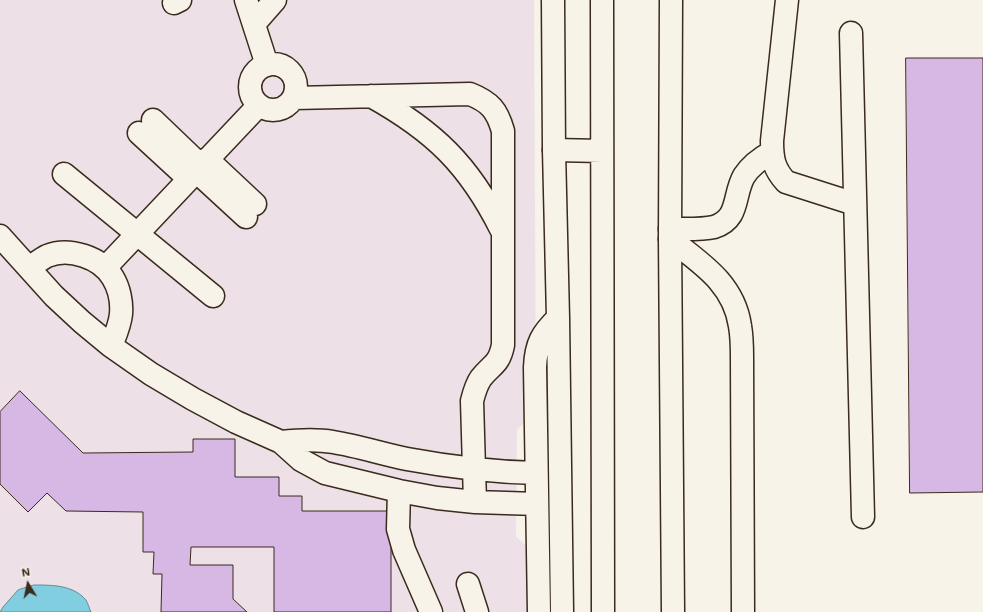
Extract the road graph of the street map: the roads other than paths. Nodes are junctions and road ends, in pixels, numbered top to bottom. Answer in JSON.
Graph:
{"nodes":[{"id":1,"x":246,"y":0,"type":"edge"},
{"id":2,"x":275,"y":0,"type":"edge"},
{"id":3,"x":553,"y":0,"type":"edge"},
{"id":4,"x":602,"y":0,"type":"edge"},
{"id":5,"x":671,"y":0,"type":"edge"},
{"id":6,"x":787,"y":0,"type":"edge"},
{"id":7,"x":254,"y":24,"type":"junction"},
{"id":8,"x":851,"y":33,"type":"dead end"},
{"id":9,"x":267,"y":65,"type":"junction"},
{"id":10,"x":371,"y":96,"type":"junction"},
{"id":11,"x":294,"y":98,"type":"junction"},
{"id":12,"x":259,"y":105,"type":"junction"},
{"id":13,"x":146,"y":127,"type":"dead end"},
{"id":14,"x":554,"y":150,"type":"junction"},
{"id":15,"x":602,"y":151,"type":"junction"},
{"id":16,"x":772,"y":152,"type":"junction"},
{"id":17,"x":198,"y":169,"type":"junction"},
{"id":18,"x":64,"y":174,"type":"dead end"},
{"id":19,"x":855,"y":204,"type":"junction"},
{"id":20,"x":251,"y":211,"type":"dead end"},
{"id":21,"x":137,"y":233,"type":"junction"},
{"id":22,"x":503,"y":234,"type":"junction"},
{"id":23,"x":670,"y":234,"type":"junction"},
{"id":24,"x":0,"y":236,"type":"edge"},
{"id":25,"x":29,"y":268,"type":"junction"},
{"id":26,"x":105,"y":268,"type":"junction"},
{"id":27,"x":213,"y":296,"type":"dead end"},
{"id":28,"x":558,"y":318,"type":"junction"},
{"id":29,"x":111,"y":346,"type":"junction"},
{"id":30,"x":281,"y":442,"type":"junction"},
{"id":31,"x":358,"y":448,"type":"junction"},
{"id":32,"x":473,"y":470,"type":"junction"},
{"id":33,"x":536,"y":474,"type":"junction"},
{"id":34,"x":350,"y":480,"type":"junction"},
{"id":35,"x":399,"y":491,"type":"junction"},
{"id":36,"x":475,"y":502,"type":"junction"},
{"id":37,"x":537,"y":504,"type":"junction"},
{"id":38,"x":863,"y":517,"type":"dead end"},
{"id":39,"x":468,"y":584,"type":"dead end"},
{"id":40,"x":431,"y":612,"type":"edge"},
{"id":41,"x":477,"y":612,"type":"edge"},
{"id":42,"x":539,"y":612,"type":"edge"},
{"id":43,"x":562,"y":612,"type":"edge"},
{"id":44,"x":603,"y":612,"type":"edge"},
{"id":45,"x":673,"y":612,"type":"edge"},
{"id":46,"x":743,"y":612,"type":"edge"}],
"edges":[{"from":1,"to":7,"type":"main road"},
{"from":2,"to":7,"type":"main road"},
{"from":3,"to":14,"type":"main road"},
{"from":4,"to":15,"type":"main road"},
{"from":5,"to":23,"type":"main road"},
{"from":6,"to":16,"type":"main road"},
{"from":7,"to":9,"type":"main road"},
{"from":8,"to":19,"type":"main road"},
{"from":9,"to":11,"type":"main road"},
{"from":9,"to":12,"type":"main road"},
{"from":10,"to":11,"type":"main road"},
{"from":10,"to":22,"type":"main road"},
{"from":10,"to":22,"type":"main road"},
{"from":11,"to":12,"type":"main road"},
{"from":12,"to":17,"type":"main road"},
{"from":13,"to":17,"type":"main road"},
{"from":14,"to":15,"type":"main road"},
{"from":14,"to":28,"type":"main road"},
{"from":15,"to":44,"type":"main road"},
{"from":16,"to":19,"type":"main road"},
{"from":16,"to":23,"type":"main road"},
{"from":17,"to":20,"type":"main road"},
{"from":17,"to":21,"type":"main road"},
{"from":18,"to":21,"type":"main road"},
{"from":19,"to":38,"type":"main road"},
{"from":21,"to":26,"type":"main road"},
{"from":21,"to":27,"type":"main road"},
{"from":22,"to":32,"type":"main road"},
{"from":23,"to":45,"type":"main road"},
{"from":23,"to":46,"type":"main road"},
{"from":24,"to":25,"type":"main road"},
{"from":25,"to":26,"type":"main road"},
{"from":25,"to":29,"type":"main road"},
{"from":26,"to":29,"type":"main road"},
{"from":28,"to":33,"type":"main road"},
{"from":28,"to":43,"type":"main road"},
{"from":29,"to":30,"type":"main road"},
{"from":30,"to":31,"type":"main road"},
{"from":30,"to":34,"type":"main road"},
{"from":31,"to":32,"type":"main road"},
{"from":31,"to":34,"type":"main road"},
{"from":32,"to":33,"type":"main road"},
{"from":32,"to":36,"type":"main road"},
{"from":33,"to":37,"type":"main road"},
{"from":34,"to":35,"type":"main road"},
{"from":35,"to":36,"type":"main road"},
{"from":35,"to":40,"type":"main road"},
{"from":36,"to":37,"type":"main road"},
{"from":37,"to":42,"type":"main road"},
{"from":39,"to":41,"type":"main road"}]}
